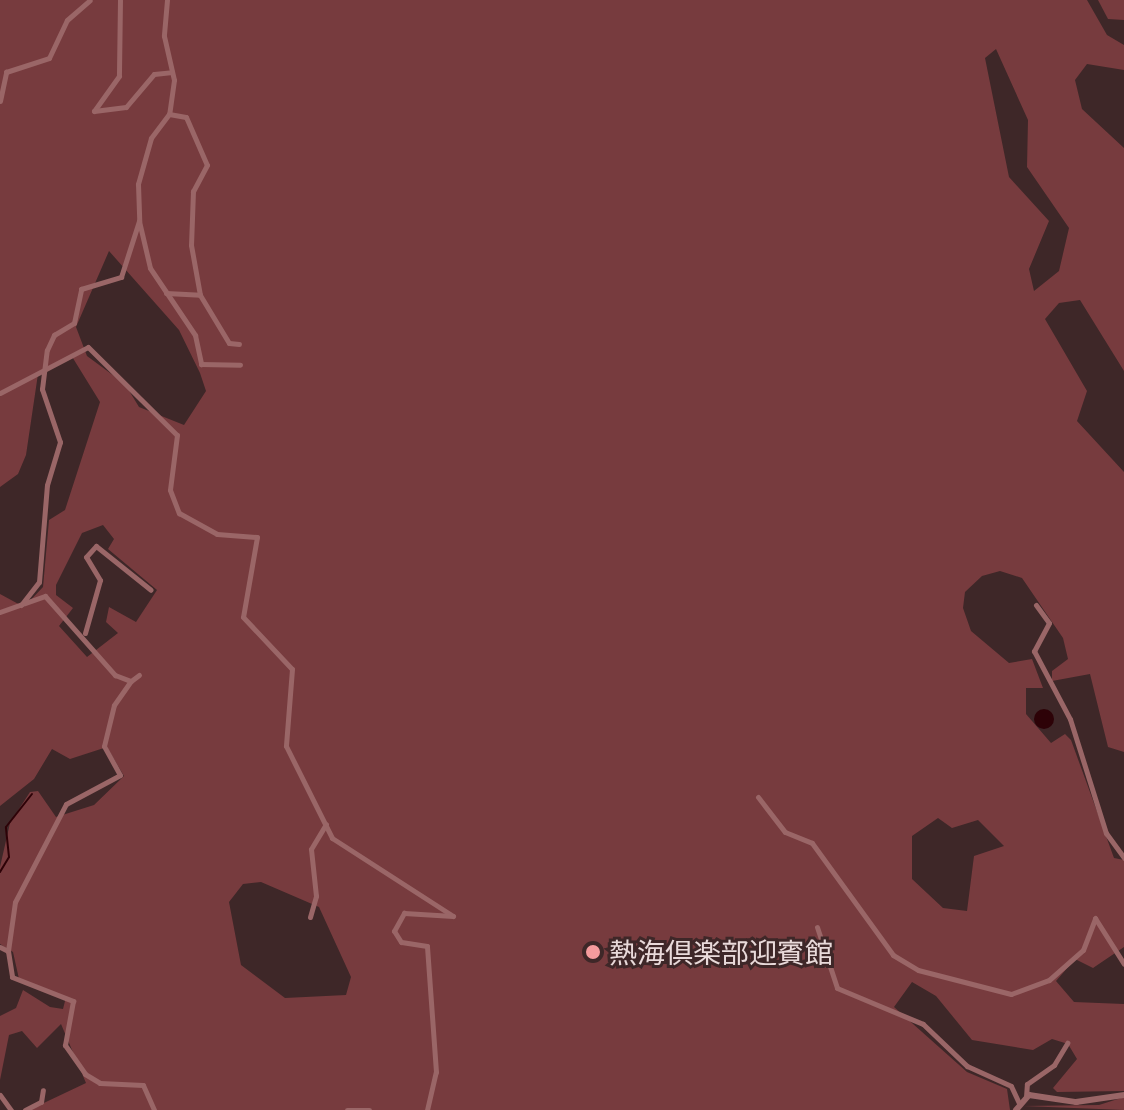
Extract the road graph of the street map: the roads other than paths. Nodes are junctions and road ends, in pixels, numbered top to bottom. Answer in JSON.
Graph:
{"nodes":[{"id":1,"x":90,"y":0,"type":"edge"},
{"id":2,"x":120,"y":0,"type":"edge"},
{"id":3,"x":167,"y":0,"type":"edge"},
{"id":4,"x":172,"y":72,"type":"junction"},
{"id":5,"x":0,"y":101,"type":"edge"},
{"id":6,"x":169,"y":114,"type":"junction"},
{"id":7,"x":139,"y":221,"type":"junction"},
{"id":8,"x":166,"y":293,"type":"junction"},
{"id":9,"x":200,"y":295,"type":"junction"},
{"id":10,"x":239,"y":344,"type":"dead end"},
{"id":11,"x":44,"y":365,"type":"junction"},
{"id":12,"x":240,"y":365,"type":"dead end"},
{"id":13,"x":0,"y":393,"type":"edge"},
{"id":14,"x":151,"y":590,"type":"dead end"},
{"id":15,"x":21,"y":605,"type":"junction"},
{"id":16,"x":1036,"y":605,"type":"dead end"},
{"id":17,"x":0,"y":612,"type":"edge"},
{"id":18,"x":85,"y":634,"type":"junction"},
{"id":19,"x":139,"y":675,"type":"dead end"},
{"id":20,"x":131,"y":681,"type":"junction"},
{"id":21,"x":758,"y":797,"type":"dead end"},
{"id":22,"x":326,"y":824,"type":"junction"},
{"id":23,"x":1124,"y":858,"type":"edge"},
{"id":24,"x":310,"y":917,"type":"dead end"},
{"id":25,"x":817,"y":927,"type":"dead end"},
{"id":26,"x":0,"y":947,"type":"edge"},
{"id":27,"x":8,"y":951,"type":"junction"},
{"id":28,"x":1124,"y":964,"type":"edge"},
{"id":29,"x":1067,"y":1043,"type":"dead end"},
{"id":30,"x":43,"y":1090,"type":"dead end"},
{"id":31,"x":0,"y":1095,"type":"edge"},
{"id":32,"x":1124,"y":1095,"type":"edge"},
{"id":33,"x":1026,"y":1097,"type":"junction"},
{"id":34,"x":1017,"y":1107,"type":"edge"},
{"id":35,"x":11,"y":1110,"type":"edge"},
{"id":36,"x":25,"y":1110,"type":"edge"},
{"id":37,"x":154,"y":1110,"type":"edge"},
{"id":38,"x":347,"y":1110,"type":"edge"},
{"id":39,"x":369,"y":1110,"type":"edge"},
{"id":40,"x":427,"y":1110,"type":"edge"}],
"edges":[{"from":1,"to":5,"type":"street"},
{"from":2,"to":4,"type":"street"},
{"from":3,"to":4,"type":"street"},
{"from":4,"to":6,"type":"street"},
{"from":6,"to":7,"type":"street"},
{"from":6,"to":9,"type":"street"},
{"from":7,"to":8,"type":"street"},
{"from":7,"to":11,"type":"street"},
{"from":8,"to":9,"type":"street"},
{"from":8,"to":12,"type":"street"},
{"from":9,"to":10,"type":"street"},
{"from":11,"to":13,"type":"street"},
{"from":11,"to":15,"type":"street"},
{"from":11,"to":22,"type":"street"},
{"from":14,"to":18,"type":"street"},
{"from":15,"to":17,"type":"street"},
{"from":15,"to":18,"type":"street"},
{"from":16,"to":23,"type":"street"},
{"from":18,"to":20,"type":"street"},
{"from":19,"to":20,"type":"street"},
{"from":20,"to":27,"type":"street"},
{"from":21,"to":28,"type":"street"},
{"from":22,"to":24,"type":"street"},
{"from":22,"to":40,"type":"street"},
{"from":25,"to":34,"type":"street"},
{"from":26,"to":27,"type":"street"},
{"from":27,"to":37,"type":"street"},
{"from":29,"to":33,"type":"street"},
{"from":30,"to":36,"type":"street"},
{"from":31,"to":35,"type":"street"},
{"from":32,"to":33,"type":"street"},
{"from":33,"to":34,"type":"street"},
{"from":38,"to":39,"type":"street"}]}
